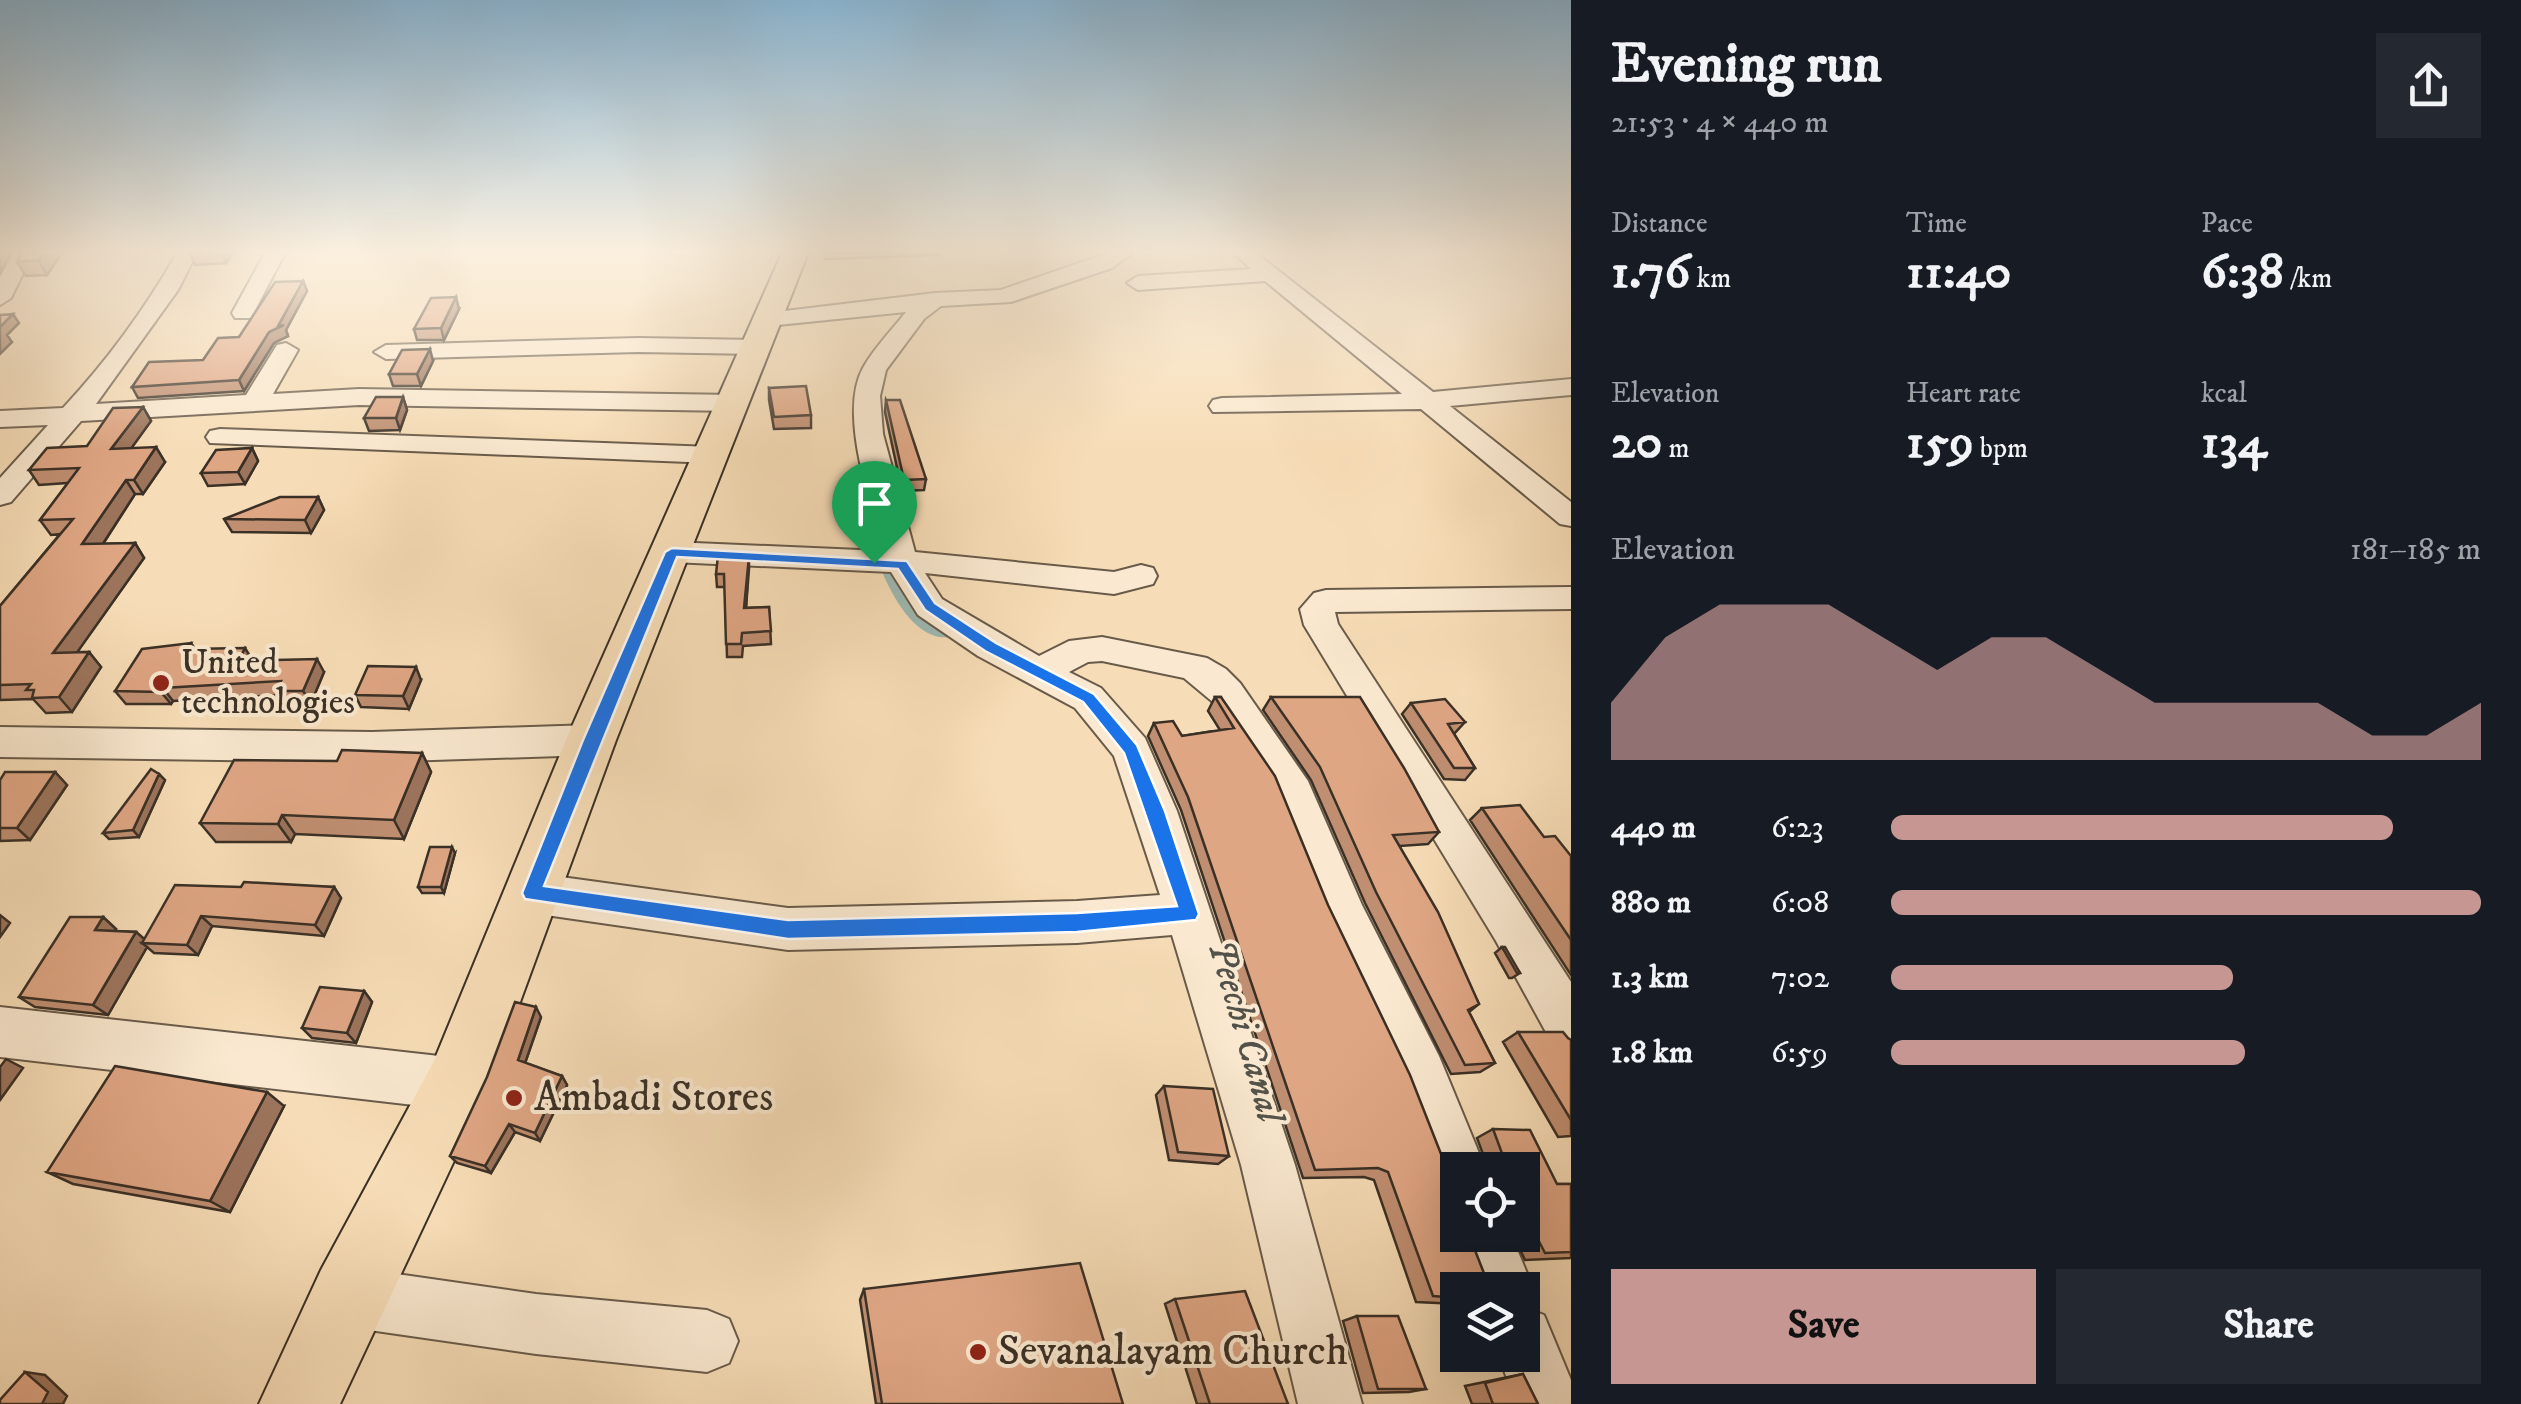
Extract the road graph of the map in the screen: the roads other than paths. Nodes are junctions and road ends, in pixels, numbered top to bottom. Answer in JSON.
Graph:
{"nodes":[{"id":1,"x":147,"y":319,"type":"edge"},
{"id":2,"x":768,"y":319,"type":"edge"},
{"id":3,"x":838,"y":319,"type":"edge"},
{"id":4,"x":913,"y":319,"type":"edge"},
{"id":5,"x":1324,"y":319,"type":"edge"},
{"id":6,"x":762,"y":333,"type":"junction"},
{"id":7,"x":286,"y":350,"type":"dead end"},
{"id":8,"x":1571,"y":388,"type":"edge"},
{"id":9,"x":359,"y":397,"type":"junction"},
{"id":10,"x":1425,"y":401,"type":"junction"},
{"id":11,"x":735,"y":403,"type":"junction"},
{"id":12,"x":254,"y":404,"type":"junction"},
{"id":13,"x":1222,"y":406,"type":"dead end"},
{"id":14,"x":72,"y":415,"type":"junction"},
{"id":15,"x":0,"y":419,"type":"edge"},
{"id":16,"x":220,"y":436,"type":"dead end"},
{"id":17,"x":713,"y":455,"type":"junction"},
{"id":18,"x":8,"y":509,"type":"edge"},
{"id":19,"x":1571,"y":518,"type":"edge"},
{"id":20,"x":672,"y":552,"type":"junction"},
{"id":21,"x":888,"y":564,"type":"junction"},
{"id":22,"x":1141,"y":576,"type":"dead end"},
{"id":23,"x":1571,"y":598,"type":"edge"},
{"id":24,"x":1038,"y":672,"type":"junction"},
{"id":25,"x":592,"y":740,"type":"junction"},
{"id":26,"x":0,"y":742,"type":"edge"},
{"id":27,"x":532,"y":893,"type":"junction"},
{"id":28,"x":1189,"y":914,"type":"junction"},
{"id":29,"x":1571,"y":1028,"type":"edge"},
{"id":30,"x":0,"y":1032,"type":"edge"},
{"id":31,"x":457,"y":1084,"type":"junction"},
{"id":32,"x":1451,"y":1152,"type":"edge"},
{"id":33,"x":348,"y":1296,"type":"junction"},
{"id":34,"x":706,"y":1341,"type":"dead end"},
{"id":35,"x":1536,"y":1372,"type":"edge"},
{"id":36,"x":300,"y":1404,"type":"edge"},
{"id":37,"x":1330,"y":1404,"type":"edge"},
{"id":38,"x":1549,"y":1404,"type":"edge"}],
"edges":[{"from":1,"to":14,"type":"street"},
{"from":2,"to":6,"type":"main road"},
{"from":3,"to":6,"type":"street"},
{"from":4,"to":21,"type":"street"},
{"from":5,"to":10,"type":"street"},
{"from":6,"to":9,"type":"street"},
{"from":6,"to":11,"type":"main road"},
{"from":7,"to":12,"type":"street"},
{"from":8,"to":10,"type":"street"},
{"from":9,"to":11,"type":"street"},
{"from":9,"to":12,"type":"street"},
{"from":10,"to":13,"type":"street"},
{"from":10,"to":19,"type":"street"},
{"from":11,"to":17,"type":"main road"},
{"from":12,"to":14,"type":"street"},
{"from":14,"to":15,"type":"street"},
{"from":14,"to":18,"type":"street"},
{"from":16,"to":17,"type":"street"},
{"from":17,"to":20,"type":"main road"},
{"from":20,"to":21,"type":"street"},
{"from":20,"to":25,"type":"main road"},
{"from":21,"to":22,"type":"street"},
{"from":21,"to":24,"type":"street"},
{"from":23,"to":29,"type":"street"},
{"from":24,"to":28,"type":"street"},
{"from":24,"to":32,"type":"street"},
{"from":25,"to":26,"type":"street"},
{"from":25,"to":27,"type":"main road"},
{"from":27,"to":28,"type":"street"},
{"from":27,"to":31,"type":"main road"},
{"from":28,"to":37,"type":"street"},
{"from":30,"to":31,"type":"street"},
{"from":31,"to":33,"type":"main road"},
{"from":33,"to":34,"type":"street"},
{"from":33,"to":36,"type":"main road"},
{"from":35,"to":38,"type":"street"}]}
